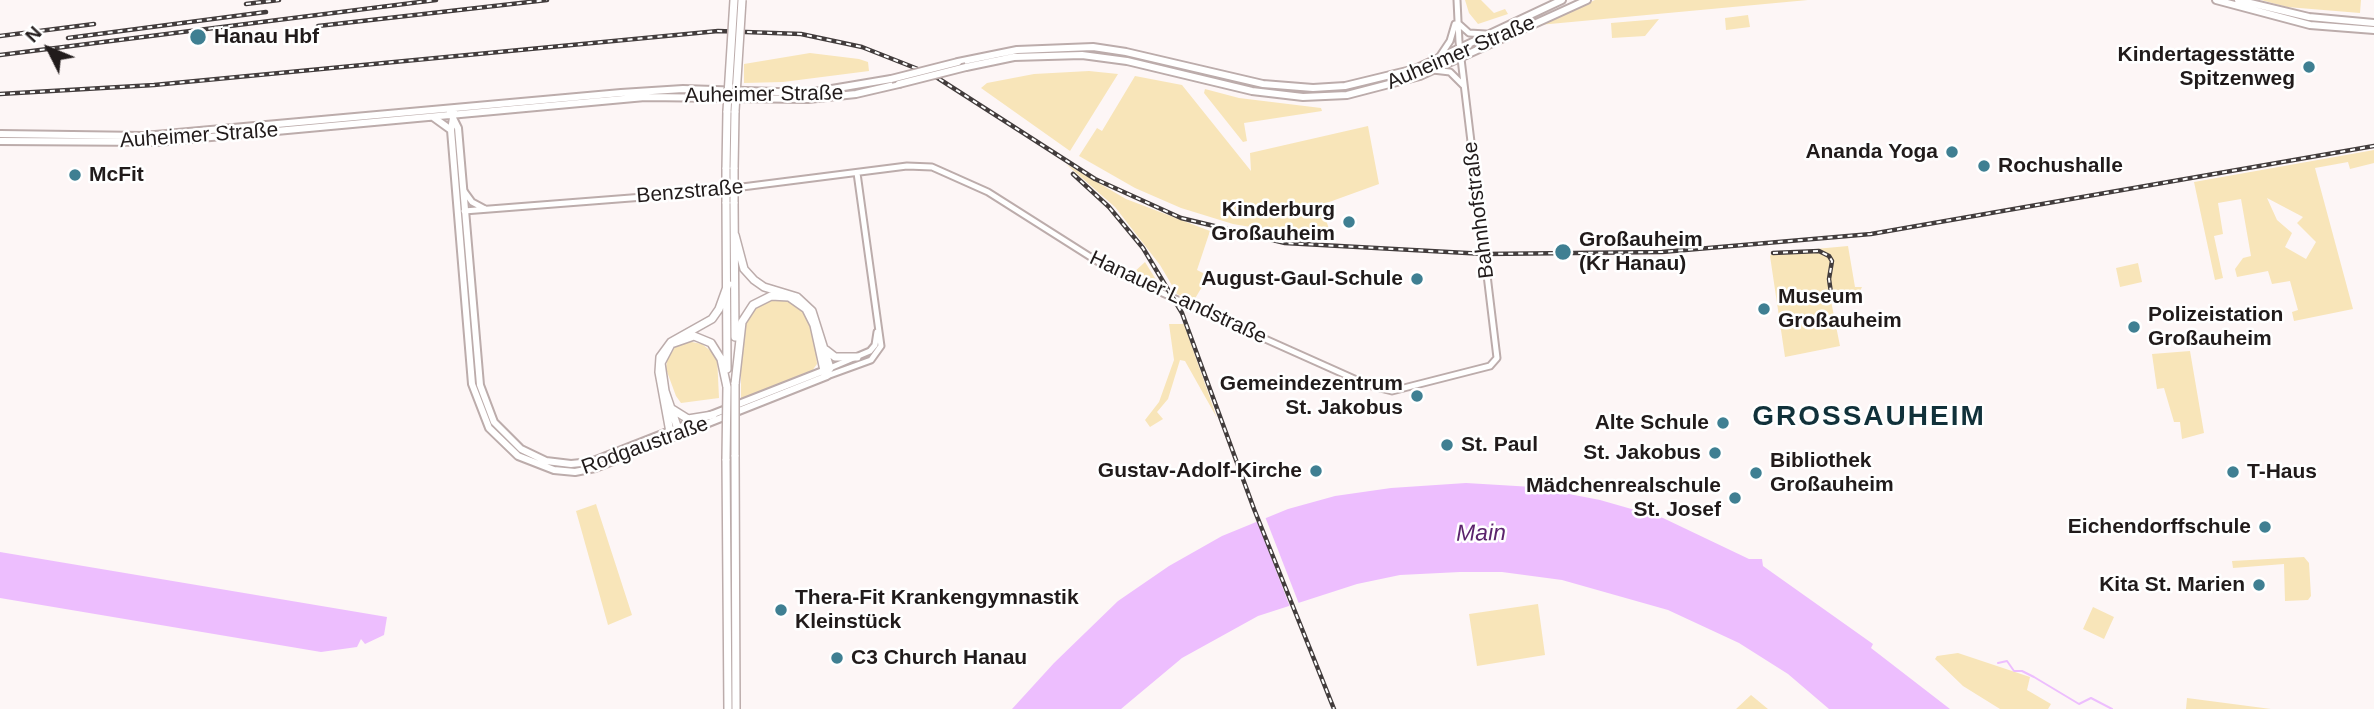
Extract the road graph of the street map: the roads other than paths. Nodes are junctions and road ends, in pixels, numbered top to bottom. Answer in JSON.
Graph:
{"nodes":[{"id":1,"x":734,"y":0,"type":"edge"},
{"id":2,"x":742,"y":0,"type":"edge"},
{"id":3,"x":1457,"y":0,"type":"edge"},
{"id":4,"x":1562,"y":0,"type":"edge"},
{"id":5,"x":1587,"y":0,"type":"edge"},
{"id":6,"x":2216,"y":0,"type":"edge"},
{"id":7,"x":2238,"y":0,"type":"edge"},
{"id":8,"x":1457,"y":17,"type":"junction"},
{"id":9,"x":2374,"y":23,"type":"edge"},
{"id":10,"x":2374,"y":30,"type":"edge"},
{"id":11,"x":1488,"y":34,"type":"junction"},
{"id":12,"x":1460,"y":48,"type":"junction"},
{"id":13,"x":1461,"y":57,"type":"junction"},
{"id":14,"x":1432,"y":62,"type":"junction"},
{"id":15,"x":1433,"y":70,"type":"junction"},
{"id":16,"x":1465,"y":89,"type":"junction"},
{"id":17,"x":458,"y":108,"type":"junction"},
{"id":18,"x":444,"y":109,"type":"junction"},
{"id":19,"x":731,"y":111,"type":"junction"},
{"id":20,"x":472,"y":113,"type":"junction"},
{"id":21,"x":452,"y":114,"type":"junction"},
{"id":22,"x":431,"y":116,"type":"junction"},
{"id":23,"x":454,"y":129,"type":"junction"},
{"id":24,"x":0,"y":134,"type":"edge"},
{"id":25,"x":0,"y":141,"type":"edge"},
{"id":26,"x":922,"y":166,"type":"joint"},
{"id":27,"x":857,"y":173,"type":"junction"},
{"id":28,"x":462,"y":188,"type":"junction"},
{"id":29,"x":730,"y":202,"type":"junction"},
{"id":30,"x":485,"y":209,"type":"junction"},
{"id":31,"x":460,"y":211,"type":"junction"},
{"id":32,"x":735,"y":235,"type":"junction"},
{"id":33,"x":728,"y":284,"type":"junction"},
{"id":34,"x":877,"y":322,"type":"junction"},
{"id":35,"x":822,"y":343,"type":"junction"},
{"id":36,"x":858,"y":357,"type":"junction"},
{"id":37,"x":1495,"y":362,"type":"joint"},
{"id":38,"x":826,"y":372,"type":"junction"},
{"id":39,"x":731,"y":385,"type":"junction"},
{"id":40,"x":671,"y":407,"type":"junction"},
{"id":41,"x":713,"y":415,"type":"junction"},
{"id":42,"x":675,"y":432,"type":"junction"},
{"id":43,"x":732,"y":693,"type":"junction"},
{"id":44,"x":728,"y":709,"type":"edge"},
{"id":45,"x":736,"y":709,"type":"edge"}],
"edges":[{"from":1,"to":19,"type":"highway","bridge":true},
{"from":2,"to":19,"type":"highway","bridge":true},
{"from":3,"to":8,"type":"street","name":"Bahnhofstraße"},
{"from":4,"to":11,"type":"main road","name":"Auheimer Straße"},
{"from":5,"to":13,"type":"main road","name":"Auheimer Straße"},
{"from":6,"to":10,"type":"main road"},
{"from":7,"to":9,"type":"main road"},
{"from":8,"to":11,"type":"street"},
{"from":8,"to":12,"type":"street","name":"Bahnhofstraße"},
{"from":8,"to":14,"type":"street"},
{"from":11,"to":12,"type":"main road","name":"Auheimer Straße"},
{"from":12,"to":13,"type":"street","name":"Bahnhofstraße"},
{"from":12,"to":14,"type":"main road","name":"Auheimer Straße"},
{"from":13,"to":15,"type":"main road","name":"Auheimer Straße"},
{"from":13,"to":16,"type":"street","name":"Bahnhofstraße"},
{"from":14,"to":17,"type":"main road","name":"Auheimer Straße","bridge":true},
{"from":15,"to":16,"type":"street"},
{"from":15,"to":20,"type":"main road","name":"Auheimer Straße","bridge":true},
{"from":16,"to":37,"type":"street","name":"Bahnhofstraße"},
{"from":17,"to":18,"type":"main road","name":"Auheimer Straße"},
{"from":17,"to":21,"type":"main road"},
{"from":18,"to":21,"type":"main road"},
{"from":18,"to":24,"type":"main road","name":"Auheimer Straße"},
{"from":19,"to":29,"type":"highway","bridge":true},
{"from":20,"to":21,"type":"main road","name":"Auheimer Straße"},
{"from":20,"to":23,"type":"main road"},
{"from":21,"to":22,"type":"main road","name":"Auheimer Straße"},
{"from":21,"to":23,"type":"main road","name":"Rodgaustraße"},
{"from":22,"to":23,"type":"main road"},
{"from":22,"to":25,"type":"main road","name":"Auheimer Straße"},
{"from":23,"to":28,"type":"main road","name":"Rodgaustraße"},
{"from":23,"to":31,"type":"main road","name":"Rodgaustraße"},
{"from":26,"to":27,"type":"street","name":"Benzstraße"},
{"from":26,"to":37,"type":"street","name":"Hanauer Landstraße"},
{"from":27,"to":30,"type":"street","name":"Benzstraße"},
{"from":27,"to":34,"type":"street","name":"Rodgaustraße"},
{"from":28,"to":30,"type":"street"},
{"from":28,"to":31,"type":"main road","name":"Rodgaustraße"},
{"from":29,"to":32,"type":"highway"},
{"from":29,"to":33,"type":"highway"},
{"from":30,"to":31,"type":"street","name":"Benzstraße"},
{"from":31,"to":42,"type":"main road","name":"Rodgaustraße"},
{"from":32,"to":35,"type":"highway"},
{"from":32,"to":39,"type":"highway"},
{"from":33,"to":39,"type":"highway"},
{"from":33,"to":42,"type":"highway"},
{"from":34,"to":36,"type":"street","name":"Rodgaustraße"},
{"from":34,"to":38,"type":"street","name":"Rodgaustraße"},
{"from":35,"to":36,"type":"highway"},
{"from":35,"to":38,"type":"highway"},
{"from":36,"to":38,"type":"street","name":"Rodgaustraße"},
{"from":38,"to":39,"type":"highway"},
{"from":38,"to":41,"type":"main road","name":"Rodgaustraße"},
{"from":38,"to":42,"type":"main road","name":"Rodgaustraße"},
{"from":39,"to":40,"type":"highway"},
{"from":39,"to":43,"type":"highway","bridge":true},
{"from":39,"to":43,"type":"highway","bridge":true},
{"from":40,"to":41,"type":"highway"},
{"from":40,"to":42,"type":"highway"},
{"from":41,"to":42,"type":"main road","name":"Rodgaustraße"},
{"from":43,"to":44,"type":"highway"},
{"from":43,"to":45,"type":"highway"}]}
